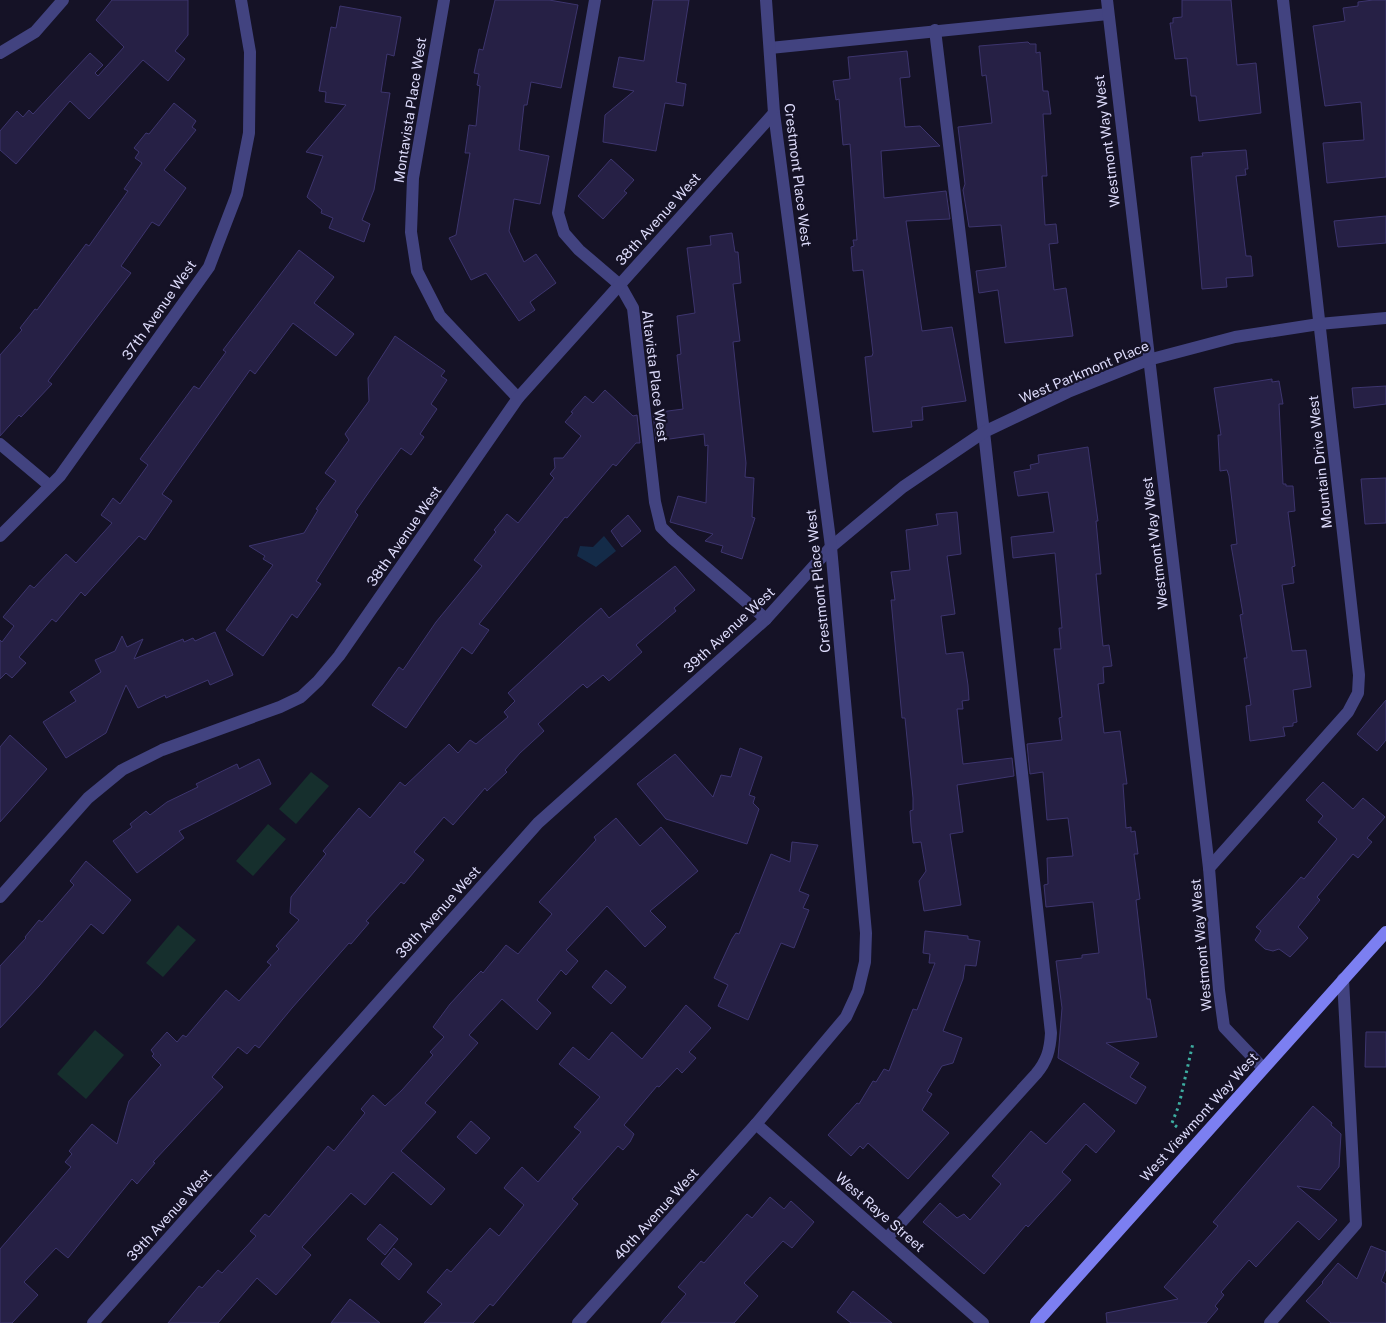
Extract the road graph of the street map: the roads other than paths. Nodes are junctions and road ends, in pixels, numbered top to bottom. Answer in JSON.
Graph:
{"nodes":[{"id":1,"x":63,"y":0,"type":"edge"},
{"id":2,"x":241,"y":0,"type":"edge"},
{"id":3,"x":444,"y":0,"type":"edge"},
{"id":4,"x":595,"y":0,"type":"edge"},
{"id":5,"x":766,"y":0,"type":"edge"},
{"id":6,"x":1107,"y":0,"type":"edge"},
{"id":7,"x":1282,"y":0,"type":"edge"},
{"id":8,"x":1108,"y":14,"type":"junction"},
{"id":9,"x":935,"y":30,"type":"junction"},
{"id":10,"x":770,"y":48,"type":"junction"},
{"id":11,"x":0,"y":53,"type":"edge"},
{"id":12,"x":774,"y":113,"type":"junction"},
{"id":13,"x":620,"y":285,"type":"junction"},
{"id":14,"x":1386,"y":318,"type":"edge"},
{"id":15,"x":1319,"y":324,"type":"junction"},
{"id":16,"x":1148,"y":360,"type":"junction"},
{"id":17,"x":518,"y":398,"type":"junction"},
{"id":18,"x":984,"y":432,"type":"junction"},
{"id":19,"x":0,"y":444,"type":"edge"},
{"id":20,"x":50,"y":486,"type":"junction"},
{"id":21,"x":0,"y":536,"type":"edge"},
{"id":22,"x":831,"y":546,"type":"junction"},
{"id":23,"x":766,"y":619,"type":"junction"},
{"id":24,"x":1209,"y":868,"type":"junction"},
{"id":25,"x":0,"y":897,"type":"edge"},
{"id":26,"x":1386,"y":932,"type":"edge"},
{"id":27,"x":1343,"y":979,"type":"junction"},
{"id":28,"x":1263,"y":1068,"type":"junction"},
{"id":29,"x":756,"y":1124,"type":"junction"},
{"id":30,"x":887,"y":1238,"type":"junction"},
{"id":31,"x":93,"y":1323,"type":"edge"},
{"id":32,"x":578,"y":1323,"type":"edge"},
{"id":33,"x":983,"y":1323,"type":"edge"},
{"id":34,"x":1036,"y":1323,"type":"edge"},
{"id":35,"x":1270,"y":1323,"type":"edge"}],
"edges":[{"from":1,"to":11,"type":"street"},
{"from":2,"to":20,"type":"street","name":"37th Avenue West"},
{"from":3,"to":17,"type":"street","name":"Montavista Place West"},
{"from":4,"to":13,"type":"street","name":"Altavista Place West"},
{"from":5,"to":10,"type":"street","name":"Crestmont Place West"},
{"from":6,"to":8,"type":"street","name":"Westmont Way West"},
{"from":7,"to":15,"type":"street","name":"Mountain Drive West"},
{"from":8,"to":9,"type":"street"},
{"from":8,"to":16,"type":"street","name":"Westmont Way West"},
{"from":9,"to":10,"type":"street"},
{"from":9,"to":18,"type":"street"},
{"from":10,"to":12,"type":"street","name":"Crestmont Place West"},
{"from":12,"to":13,"type":"street","name":"38th Avenue West"},
{"from":12,"to":22,"type":"street","name":"Crestmont Place West"},
{"from":13,"to":17,"type":"street","name":"38th Avenue West"},
{"from":13,"to":23,"type":"street","name":"Altavista Place West"},
{"from":14,"to":15,"type":"street","name":"West Parkmont Place"},
{"from":15,"to":16,"type":"street","name":"West Parkmont Place"},
{"from":15,"to":24,"type":"street","name":"Mountain Drive West"},
{"from":16,"to":18,"type":"street","name":"West Parkmont Place"},
{"from":16,"to":24,"type":"street","name":"Westmont Way West"},
{"from":17,"to":25,"type":"street","name":"38th Avenue West"},
{"from":18,"to":22,"type":"street","name":"West Parkmont Place"},
{"from":18,"to":30,"type":"street"},
{"from":19,"to":20,"type":"street"},
{"from":20,"to":21,"type":"street","name":"37th Avenue West"},
{"from":22,"to":23,"type":"street","name":"39th Avenue West"},
{"from":22,"to":29,"type":"street","name":"Crestmont Place West"},
{"from":23,"to":31,"type":"street","name":"39th Avenue West"},
{"from":24,"to":28,"type":"street","name":"Westmont Way West"},
{"from":26,"to":27,"type":"street","name":"West Viewmont Way West"},
{"from":27,"to":28,"type":"street","name":"West Viewmont Way West"},
{"from":27,"to":35,"type":"street"},
{"from":28,"to":34,"type":"street","name":"West Viewmont Way West"},
{"from":29,"to":30,"type":"street","name":"West Raye Street"},
{"from":29,"to":32,"type":"street","name":"40th Avenue West"},
{"from":30,"to":33,"type":"street","name":"West Raye Street"}]}
